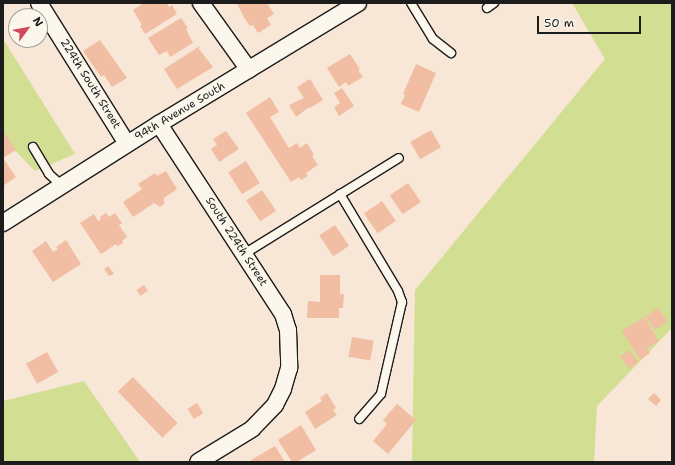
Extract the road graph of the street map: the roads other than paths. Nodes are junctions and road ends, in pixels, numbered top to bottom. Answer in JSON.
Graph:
{"nodes":[{"id":1,"x":40,"y":3,"type":"edge"},
{"id":2,"x":202,"y":3,"type":"edge"},
{"id":3,"x":358,"y":3,"type":"edge"},
{"id":4,"x":411,"y":3,"type":"edge"},
{"id":5,"x":451,"y":52,"type":"dead end"},
{"id":6,"x":249,"y":70,"type":"junction"},
{"id":7,"x":159,"y":124,"type":"junction"},
{"id":8,"x":127,"y":144,"type":"junction"},
{"id":9,"x":33,"y":147,"type":"dead end"},
{"id":10,"x":399,"y":158,"type":"dead end"},
{"id":11,"x":65,"y":184,"type":"junction"},
{"id":12,"x":340,"y":194,"type":"junction"},
{"id":13,"x":3,"y":223,"type":"edge"},
{"id":14,"x":244,"y":254,"type":"junction"},
{"id":15,"x":359,"y":419,"type":"dead end"},
{"id":16,"x":198,"y":462,"type":"edge"}],
"edges":[{"from":1,"to":8,"type":"street","name":"224th South Street"},
{"from":2,"to":6,"type":"street"},
{"from":3,"to":6,"type":"street","name":"94th Avenue South"},
{"from":4,"to":5,"type":"lane"},
{"from":6,"to":7,"type":"street","name":"94th Avenue South"},
{"from":7,"to":8,"type":"street","name":"94th Avenue South"},
{"from":7,"to":14,"type":"street","name":"South 224th Street"},
{"from":8,"to":11,"type":"street","name":"94th Avenue South"},
{"from":9,"to":11,"type":"lane"},
{"from":10,"to":12,"type":"lane"},
{"from":11,"to":13,"type":"street","name":"94th Avenue South"},
{"from":12,"to":14,"type":"lane"},
{"from":12,"to":15,"type":"lane"},
{"from":14,"to":16,"type":"street","name":"South 224th Street"}]}
